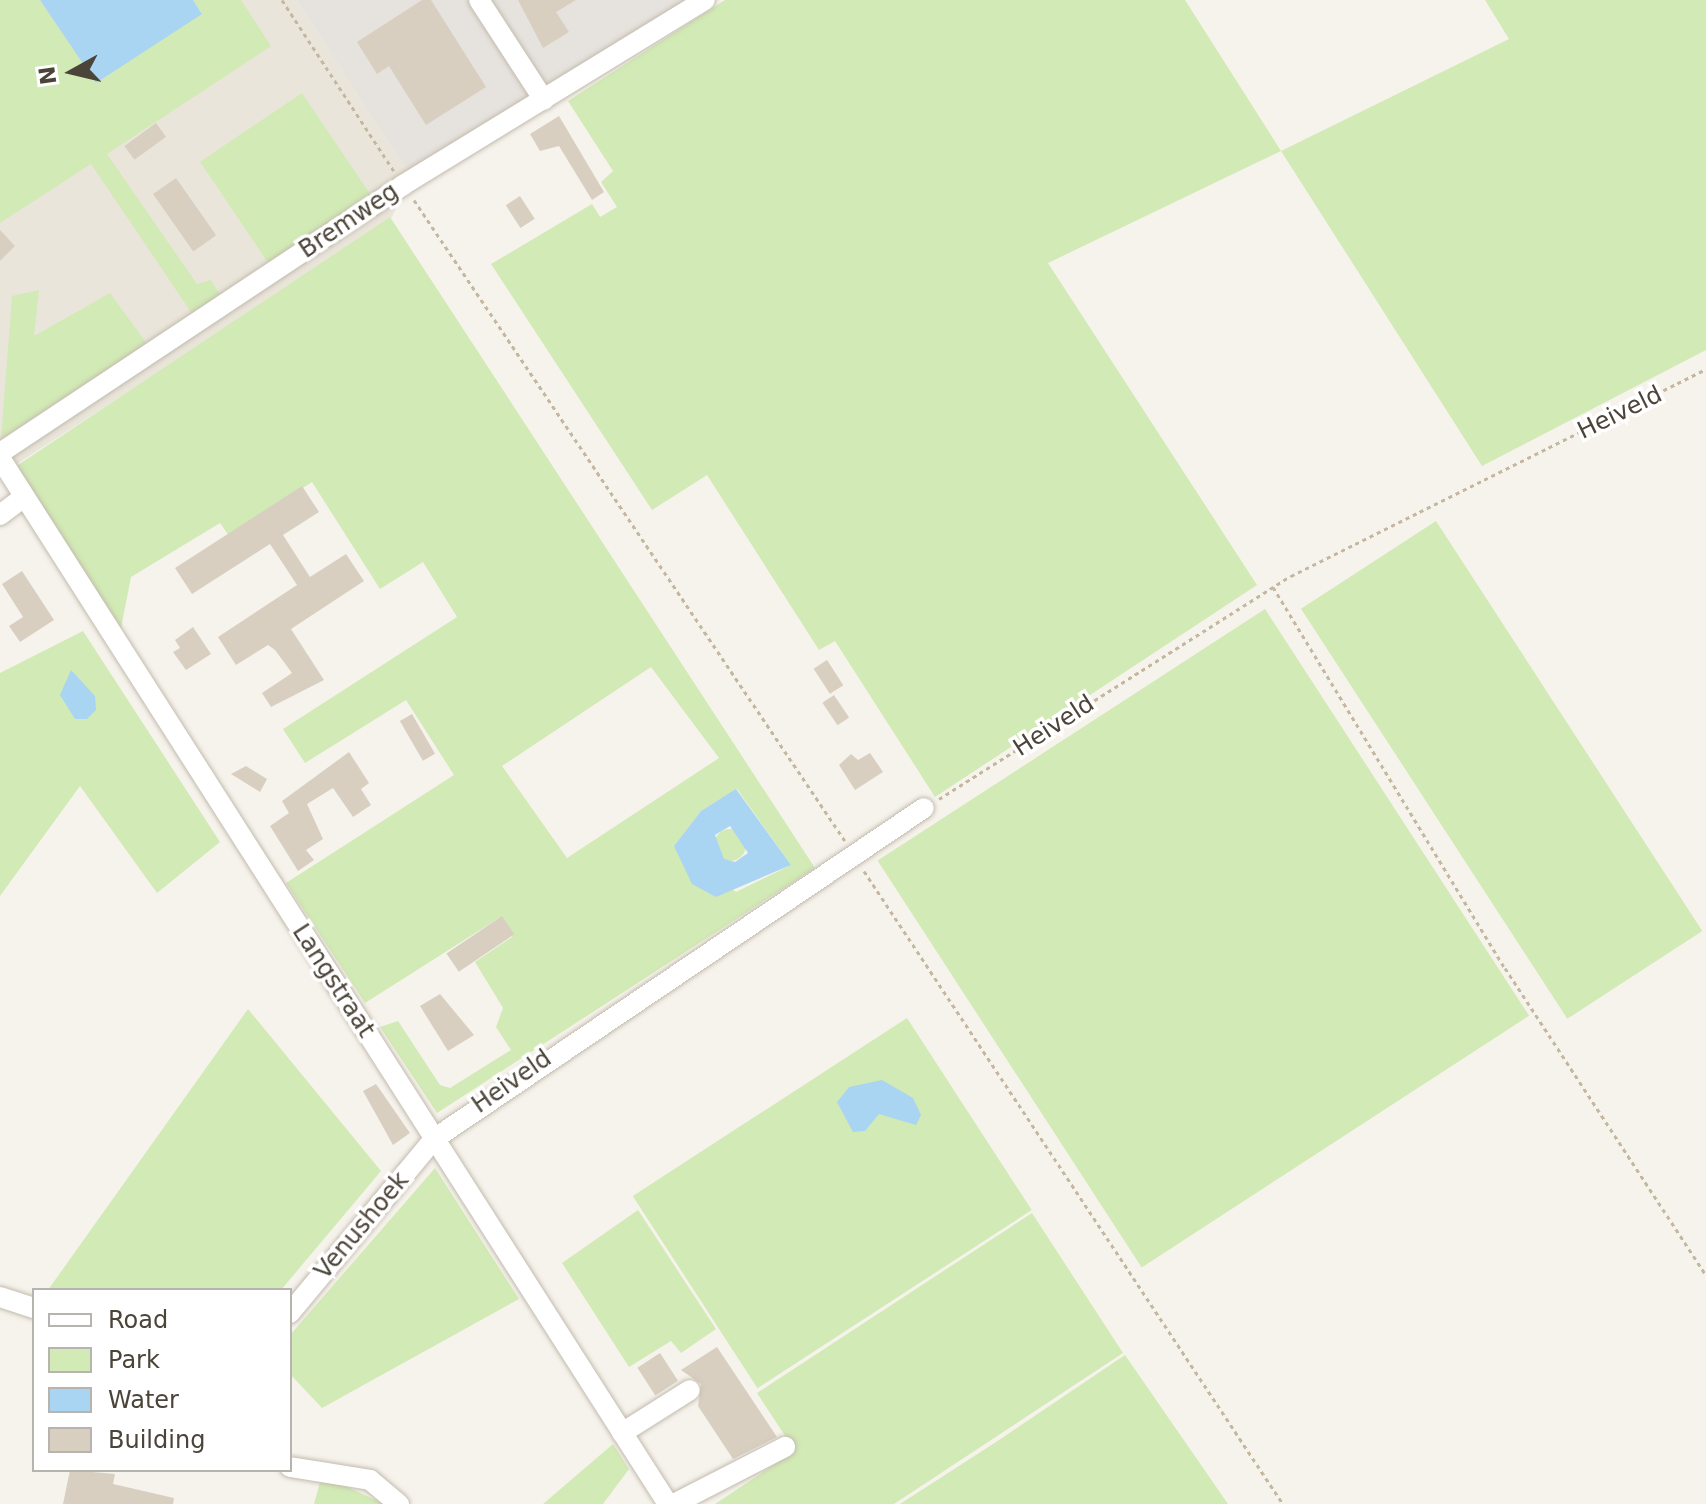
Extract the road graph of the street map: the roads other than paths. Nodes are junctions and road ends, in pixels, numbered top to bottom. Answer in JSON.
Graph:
{"nodes":[{"id":1,"x":479,"y":0,"type":"edge"},
{"id":2,"x":705,"y":0,"type":"edge"},
{"id":3,"x":544,"y":100,"type":"junction"},
{"id":4,"x":0,"y":455,"type":"edge"},
{"id":5,"x":24,"y":497,"type":"junction"},
{"id":6,"x":0,"y":515,"type":"edge"},
{"id":7,"x":924,"y":808,"type":"road end"},
{"id":8,"x":434,"y":1139,"type":"junction"},
{"id":9,"x":0,"y":1297,"type":"edge"},
{"id":10,"x":32,"y":1307,"type":"edge"},
{"id":11,"x":292,"y":1311,"type":"edge"},
{"id":12,"x":690,"y":1390,"type":"dead end"},
{"id":13,"x":622,"y":1433,"type":"junction"},
{"id":14,"x":785,"y":1447,"type":"dead end"},
{"id":15,"x":292,"y":1467,"type":"edge"},
{"id":16,"x":705,"y":1498,"type":"edge"},
{"id":17,"x":399,"y":1504,"type":"edge"},
{"id":18,"x":671,"y":1504,"type":"edge"}],
"edges":[{"from":1,"to":3,"type":"street"},
{"from":2,"to":3,"type":"street","name":"Bremweg"},
{"from":3,"to":4,"type":"street","name":"Bremweg"},
{"from":4,"to":5,"type":"street","name":"Langstraat"},
{"from":5,"to":6,"type":"street"},
{"from":5,"to":8,"type":"street","name":"Langstraat"},
{"from":7,"to":8,"type":"street","name":"Heiveld"},
{"from":8,"to":11,"type":"street","name":"Venushoek"},
{"from":8,"to":13,"type":"street","name":"Langstraat"},
{"from":9,"to":10,"type":"street"},
{"from":12,"to":13,"type":"street"},
{"from":13,"to":18,"type":"street","name":"Langstraat"},
{"from":14,"to":16,"type":"street"},
{"from":15,"to":17,"type":"street"},
{"from":16,"to":18,"type":"street"}]}
